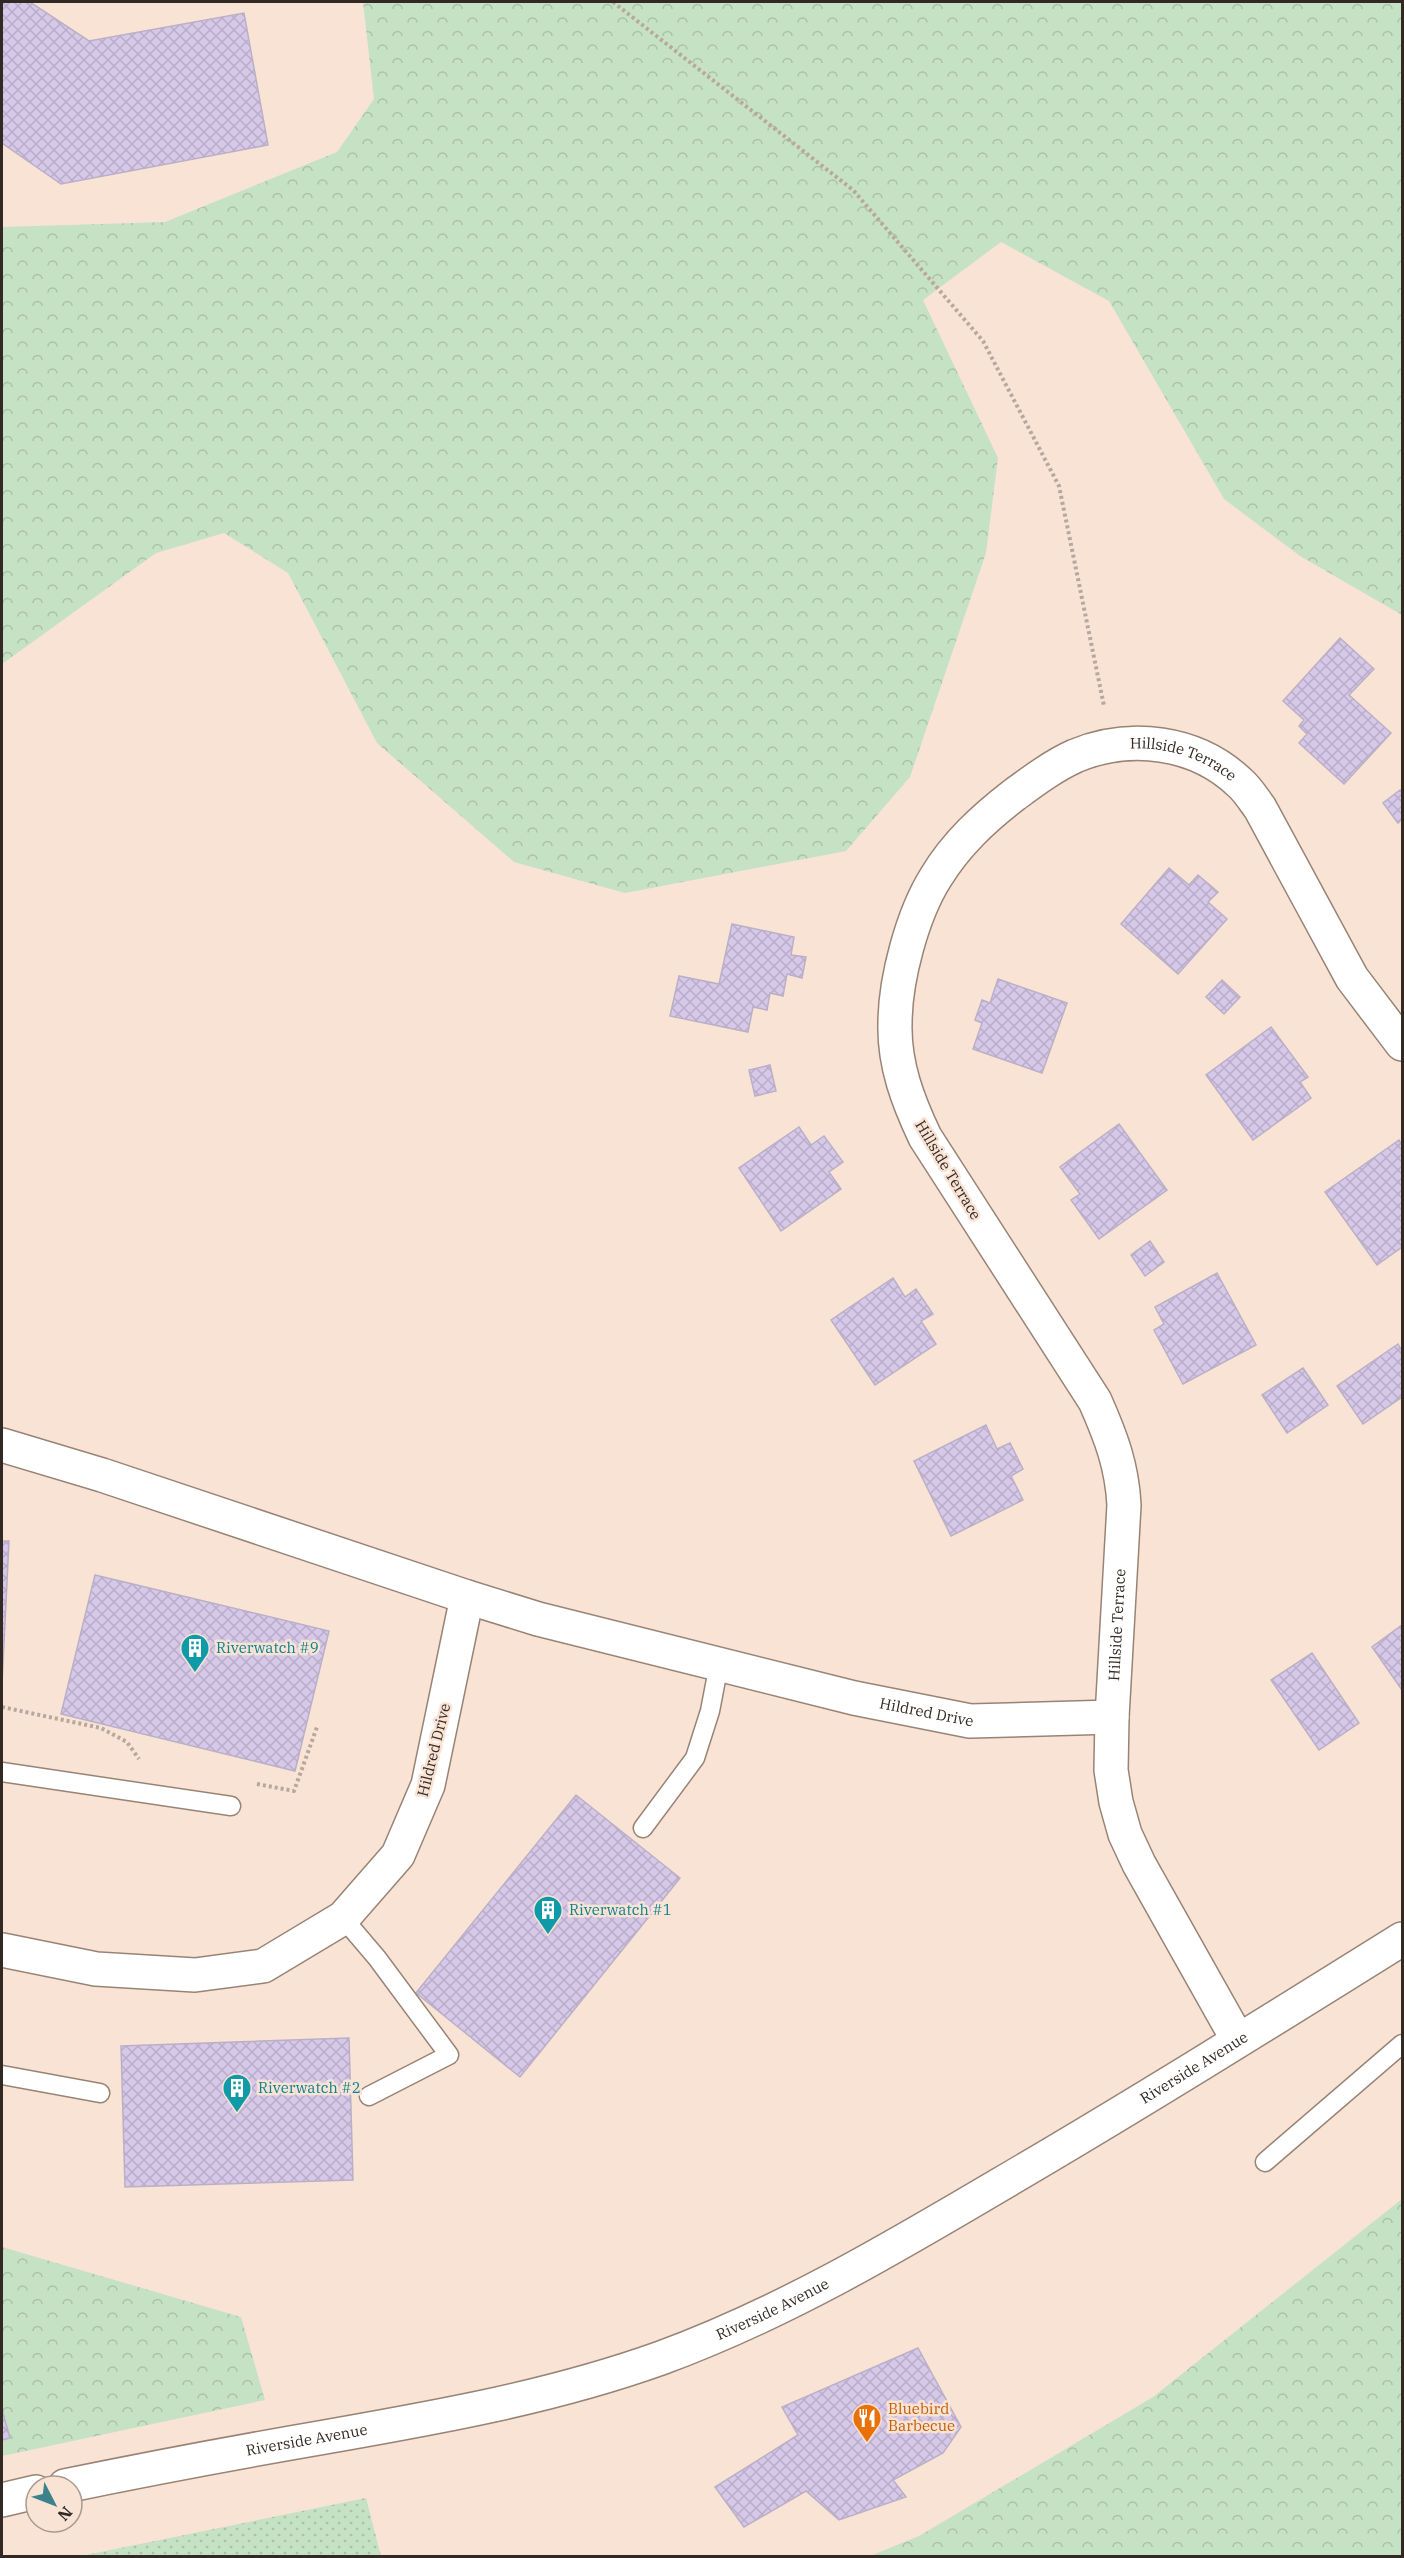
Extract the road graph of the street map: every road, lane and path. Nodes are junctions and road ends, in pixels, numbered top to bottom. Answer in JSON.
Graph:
{"nodes":[{"id":1,"x":613,"y":2,"type":"edge"},
{"id":2,"x":1112,"y":745,"type":"junction"},
{"id":3,"x":1402,"y":1044,"type":"edge"},
{"id":4,"x":2,"y":1445,"type":"edge"},
{"id":5,"x":466,"y":1597,"type":"junction"},
{"id":6,"x":719,"y":1664,"type":"junction"},
{"id":7,"x":2,"y":1707,"type":"edge"},
{"id":8,"x":1112,"y":1717,"type":"junction"},
{"id":9,"x":317,"y":1727,"type":"dead end"},
{"id":10,"x":142,"y":1762,"type":"dead end"},
{"id":11,"x":2,"y":1772,"type":"edge"},
{"id":12,"x":247,"y":1782,"type":"dead end"},
{"id":13,"x":231,"y":1806,"type":"dead end"},
{"id":14,"x":643,"y":1828,"type":"dead end"},
{"id":15,"x":343,"y":1918,"type":"junction"},
{"id":16,"x":1402,"y":1940,"type":"edge"},
{"id":17,"x":2,"y":1950,"type":"edge"},
{"id":18,"x":1238,"y":2040,"type":"junction"},
{"id":19,"x":1402,"y":2044,"type":"edge"},
{"id":20,"x":2,"y":2075,"type":"edge"},
{"id":21,"x":100,"y":2093,"type":"dead end"},
{"id":22,"x":369,"y":2096,"type":"dead end"},
{"id":23,"x":1265,"y":2162,"type":"dead end"},
{"id":24,"x":84,"y":2482,"type":"edge"},
{"id":25,"x":24,"y":2495,"type":"edge"},
{"id":26,"x":2,"y":2500,"type":"edge"}],
"edges":[{"from":1,"to":2,"type":"path"},
{"from":2,"to":3,"type":"street","name":"Hillside Terrace"},
{"from":2,"to":8,"type":"street","name":"Hillside Terrace"},
{"from":4,"to":5,"type":"street","name":"Hildred Drive"},
{"from":5,"to":6,"type":"street","name":"Hildred Drive"},
{"from":5,"to":15,"type":"street","name":"Hildred Drive"},
{"from":6,"to":8,"type":"street","name":"Hildred Drive"},
{"from":6,"to":14,"type":"lane"},
{"from":7,"to":10,"type":"path"},
{"from":8,"to":18,"type":"street","name":"Hillside Terrace"},
{"from":9,"to":12,"type":"path"},
{"from":11,"to":13,"type":"lane"},
{"from":15,"to":17,"type":"street","name":"Hildred Drive"},
{"from":15,"to":22,"type":"lane"},
{"from":16,"to":18,"type":"street","name":"Riverside Avenue"},
{"from":18,"to":24,"type":"street","name":"Riverside Avenue"},
{"from":19,"to":23,"type":"lane"},
{"from":20,"to":21,"type":"lane"},
{"from":25,"to":26,"type":"street"}]}
